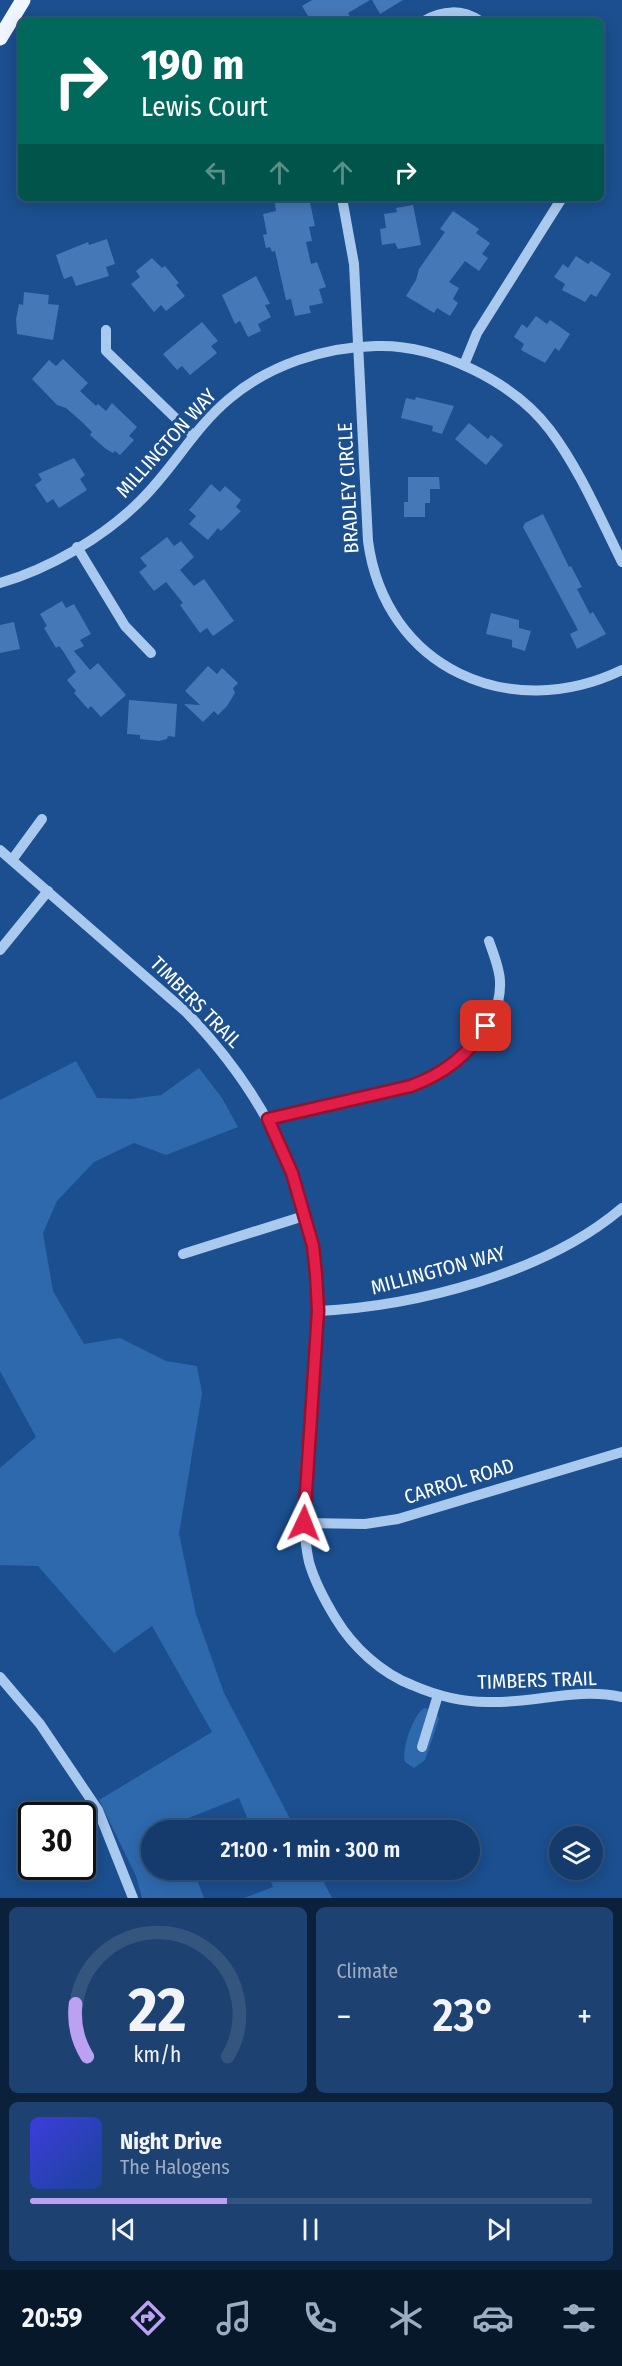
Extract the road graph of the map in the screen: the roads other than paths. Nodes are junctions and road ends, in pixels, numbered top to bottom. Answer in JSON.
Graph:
{"nodes":[{"id":1,"x":23,"y":0,"type":"edge"},
{"id":2,"x":428,"y":18,"type":"edge"},
{"id":3,"x":474,"y":18,"type":"edge"},
{"id":4,"x":0,"y":39,"type":"edge"},
{"id":5,"x":343,"y":201,"type":"edge"},
{"id":6,"x":560,"y":201,"type":"edge"},
{"id":7,"x":106,"y":330,"type":"dead end"},
{"id":8,"x":359,"y":348,"type":"junction"},
{"id":9,"x":464,"y":365,"type":"junction"},
{"id":10,"x":193,"y":435,"type":"junction"},
{"id":11,"x":77,"y":547,"type":"junction"},
{"id":12,"x":622,"y":562,"type":"edge"},
{"id":13,"x":0,"y":583,"type":"edge"},
{"id":14,"x":151,"y":653,"type":"dead end"},
{"id":15,"x":622,"y":670,"type":"edge"},
{"id":16,"x":42,"y":819,"type":"dead end"},
{"id":17,"x":0,"y":850,"type":"edge"},
{"id":18,"x":12,"y":860,"type":"junction"},
{"id":19,"x":48,"y":891,"type":"junction"},
{"id":20,"x":489,"y":941,"type":"dead end"},
{"id":21,"x":0,"y":950,"type":"edge"},
{"id":22,"x":268,"y":1119,"type":"junction"},
{"id":23,"x":622,"y":1208,"type":"edge"},
{"id":24,"x":304,"y":1216,"type":"junction"},
{"id":25,"x":183,"y":1254,"type":"dead end"},
{"id":26,"x":318,"y":1311,"type":"junction"},
{"id":27,"x":622,"y":1452,"type":"edge"},
{"id":28,"x":304,"y":1523,"type":"junction"},
{"id":29,"x":0,"y":1677,"type":"edge"},
{"id":30,"x":438,"y":1695,"type":"junction"},
{"id":31,"x":622,"y":1697,"type":"edge"},
{"id":32,"x":422,"y":1747,"type":"dead end"},
{"id":33,"x":133,"y":1898,"type":"edge"}],
"edges":[{"from":1,"to":4,"type":"main road"},
{"from":2,"to":3,"type":"street"},
{"from":5,"to":8,"type":"street","name":"BRADLEY CIRCLE"},
{"from":6,"to":9,"type":"street"},
{"from":7,"to":10,"type":"street"},
{"from":8,"to":9,"type":"street","name":"MILLINGTON WAY"},
{"from":8,"to":10,"type":"street","name":"MILLINGTON WAY"},
{"from":8,"to":15,"type":"street","name":"BRADLEY CIRCLE"},
{"from":9,"to":12,"type":"street","name":"MILLINGTON WAY"},
{"from":10,"to":11,"type":"street","name":"MILLINGTON WAY"},
{"from":11,"to":13,"type":"street","name":"MILLINGTON WAY"},
{"from":11,"to":14,"type":"street"},
{"from":16,"to":18,"type":"street"},
{"from":17,"to":18,"type":"street","name":"TIMBERS TRAIL"},
{"from":18,"to":19,"type":"street","name":"TIMBERS TRAIL"},
{"from":19,"to":21,"type":"street"},
{"from":19,"to":22,"type":"street","name":"TIMBERS TRAIL"},
{"from":20,"to":22,"type":"street"},
{"from":22,"to":24,"type":"street","name":"TIMBERS TRAIL"},
{"from":23,"to":26,"type":"street","name":"MILLINGTON WAY"},
{"from":24,"to":25,"type":"street"},
{"from":24,"to":26,"type":"street","name":"TIMBERS TRAIL"},
{"from":26,"to":28,"type":"street","name":"TIMBERS TRAIL"},
{"from":27,"to":28,"type":"street","name":"CARROL ROAD"},
{"from":28,"to":30,"type":"street","name":"TIMBERS TRAIL"},
{"from":29,"to":33,"type":"street"},
{"from":30,"to":31,"type":"street","name":"TIMBERS TRAIL"},
{"from":30,"to":32,"type":"street"}]}
